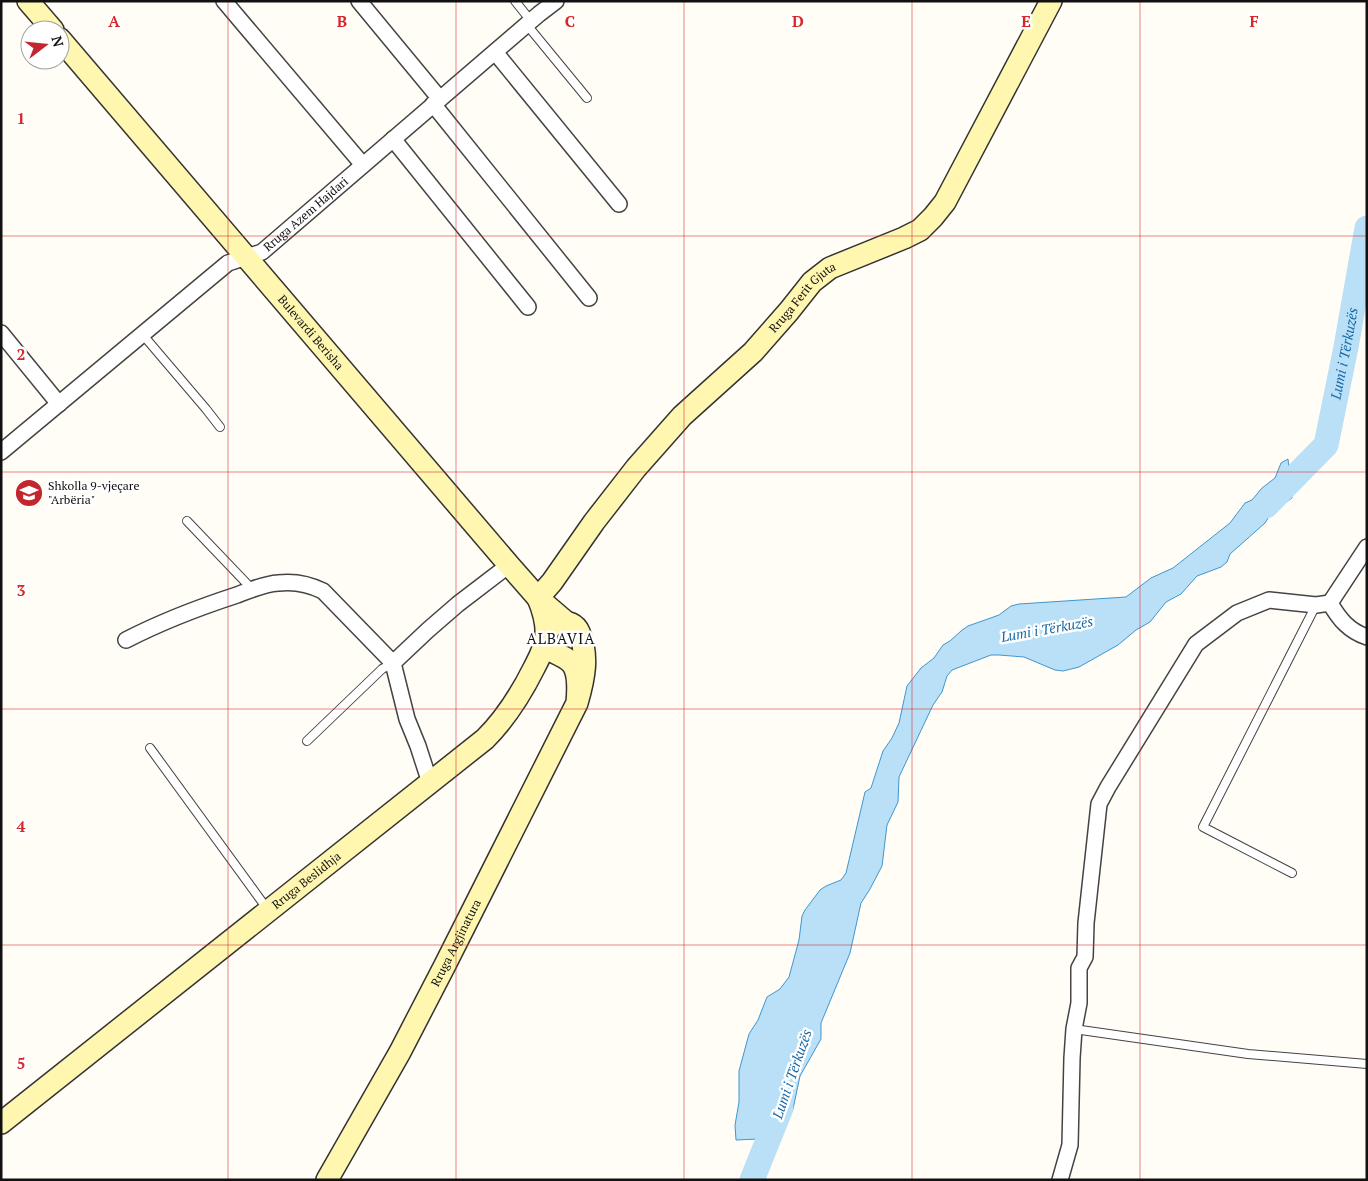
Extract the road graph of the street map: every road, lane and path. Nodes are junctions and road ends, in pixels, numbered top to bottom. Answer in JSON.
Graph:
{"nodes":[{"id":1,"x":28,"y":1,"type":"edge"},
{"id":2,"x":224,"y":1,"type":"edge"},
{"id":3,"x":359,"y":1,"type":"edge"},
{"id":4,"x":515,"y":1,"type":"edge"},
{"id":5,"x":556,"y":1,"type":"edge"},
{"id":6,"x":1051,"y":1,"type":"edge"},
{"id":7,"x":44,"y":20,"type":"edge"},
{"id":8,"x":529,"y":23,"type":"junction"},
{"id":9,"x":70,"y":51,"type":"edge"},
{"id":10,"x":495,"y":52,"type":"junction"},
{"id":11,"x":587,"y":98,"type":"dead end"},
{"id":12,"x":437,"y":102,"type":"junction"},
{"id":13,"x":393,"y":139,"type":"junction"},
{"id":14,"x":363,"y":165,"type":"junction"},
{"id":15,"x":620,"y":204,"type":"dead end"},
{"id":16,"x":246,"y":257,"type":"junction"},
{"id":17,"x":589,"y":298,"type":"dead end"},
{"id":18,"x":528,"y":307,"type":"dead end"},
{"id":19,"x":1,"y":333,"type":"edge"},
{"id":20,"x":142,"y":335,"type":"junction"},
{"id":21,"x":59,"y":404,"type":"junction"},
{"id":22,"x":220,"y":427,"type":"dead end"},
{"id":23,"x":1,"y":452,"type":"edge"},
{"id":24,"x":187,"y":521,"type":"dead end"},
{"id":25,"x":1367,"y":547,"type":"edge"},
{"id":26,"x":509,"y":564,"type":"junction"},
{"id":27,"x":253,"y":590,"type":"junction"},
{"id":28,"x":538,"y":598,"type":"junction"},
{"id":29,"x":1323,"y":604,"type":"junction"},
{"id":30,"x":573,"y":629,"type":"junction"},
{"id":31,"x":546,"y":637,"type":"junction"},
{"id":32,"x":1367,"y":637,"type":"edge"},
{"id":33,"x":126,"y":640,"type":"dead end"},
{"id":34,"x":563,"y":655,"type":"junction"},
{"id":35,"x":393,"y":664,"type":"junction"},
{"id":36,"x":531,"y":674,"type":"junction"},
{"id":37,"x":577,"y":703,"type":"junction"},
{"id":38,"x":307,"y":741,"type":"dead end"},
{"id":39,"x":150,"y":748,"type":"dead end"},
{"id":40,"x":430,"y":783,"type":"junction"},
{"id":41,"x":1292,"y":873,"type":"dead end"},
{"id":42,"x":268,"y":911,"type":"junction"},
{"id":43,"x":1074,"y":1029,"type":"junction"},
{"id":44,"x":1367,"y":1064,"type":"edge"},
{"id":45,"x":1,"y":1123,"type":"edge"},
{"id":46,"x":327,"y":1180,"type":"edge"},
{"id":47,"x":1060,"y":1180,"type":"edge"}],
"edges":[{"from":1,"to":7,"type":"main road"},
{"from":2,"to":14,"type":"street"},
{"from":3,"to":12,"type":"street"},
{"from":4,"to":8,"type":"lane"},
{"from":5,"to":8,"type":"street","name":"Rruga Azem Hajdari"},
{"from":6,"to":28,"type":"main road","name":"Rruga Ferit Gjuta"},
{"from":8,"to":10,"type":"street","name":"Rruga Azem Hajdari"},
{"from":8,"to":11,"type":"lane"},
{"from":9,"to":16,"type":"main road","name":"Bulevardi Berisha"},
{"from":10,"to":12,"type":"street","name":"Rruga Azem Hajdari"},
{"from":10,"to":15,"type":"street"},
{"from":12,"to":13,"type":"street","name":"Rruga Azem Hajdari"},
{"from":12,"to":17,"type":"street"},
{"from":13,"to":14,"type":"street","name":"Rruga Azem Hajdari"},
{"from":13,"to":18,"type":"street"},
{"from":14,"to":16,"type":"street","name":"Rruga Azem Hajdari"},
{"from":16,"to":20,"type":"street","name":"Rruga Azem Hajdari"},
{"from":16,"to":26,"type":"main road","name":"Bulevardi Berisha"},
{"from":19,"to":21,"type":"street"},
{"from":20,"to":21,"type":"street","name":"Rruga Azem Hajdari"},
{"from":20,"to":22,"type":"lane"},
{"from":21,"to":23,"type":"street","name":"Rruga Azem Hajdari"},
{"from":24,"to":27,"type":"lane"},
{"from":25,"to":29,"type":"street"},
{"from":26,"to":28,"type":"main road","name":"Bulevardi Berisha"},
{"from":26,"to":35,"type":"street"},
{"from":27,"to":33,"type":"street"},
{"from":27,"to":35,"type":"street"},
{"from":28,"to":30,"type":"main road","name":"Bulevardi Berisha"},
{"from":28,"to":31,"type":"main road","name":"Rruga Beslidhja"},
{"from":29,"to":32,"type":"street"},
{"from":29,"to":41,"type":"lane"},
{"from":29,"to":43,"type":"street"},
{"from":30,"to":31,"type":"main road"},
{"from":30,"to":34,"type":"main road"},
{"from":30,"to":37,"type":"main road","name":"Rruga Argjinatura"},
{"from":31,"to":34,"type":"main road"},
{"from":31,"to":36,"type":"main road","name":"Rruga Beslidhja"},
{"from":34,"to":36,"type":"main road"},
{"from":34,"to":37,"type":"main road","name":"Rruga Argjinatura"},
{"from":35,"to":38,"type":"lane"},
{"from":35,"to":40,"type":"street"},
{"from":36,"to":40,"type":"main road","name":"Rruga Beslidhja"},
{"from":37,"to":46,"type":"main road","name":"Rruga Argjinatura"},
{"from":39,"to":42,"type":"lane"},
{"from":40,"to":42,"type":"main road","name":"Rruga Beslidhja"},
{"from":42,"to":45,"type":"main road","name":"Rruga Beslidhja"},
{"from":43,"to":44,"type":"lane"},
{"from":43,"to":47,"type":"street"}]}
